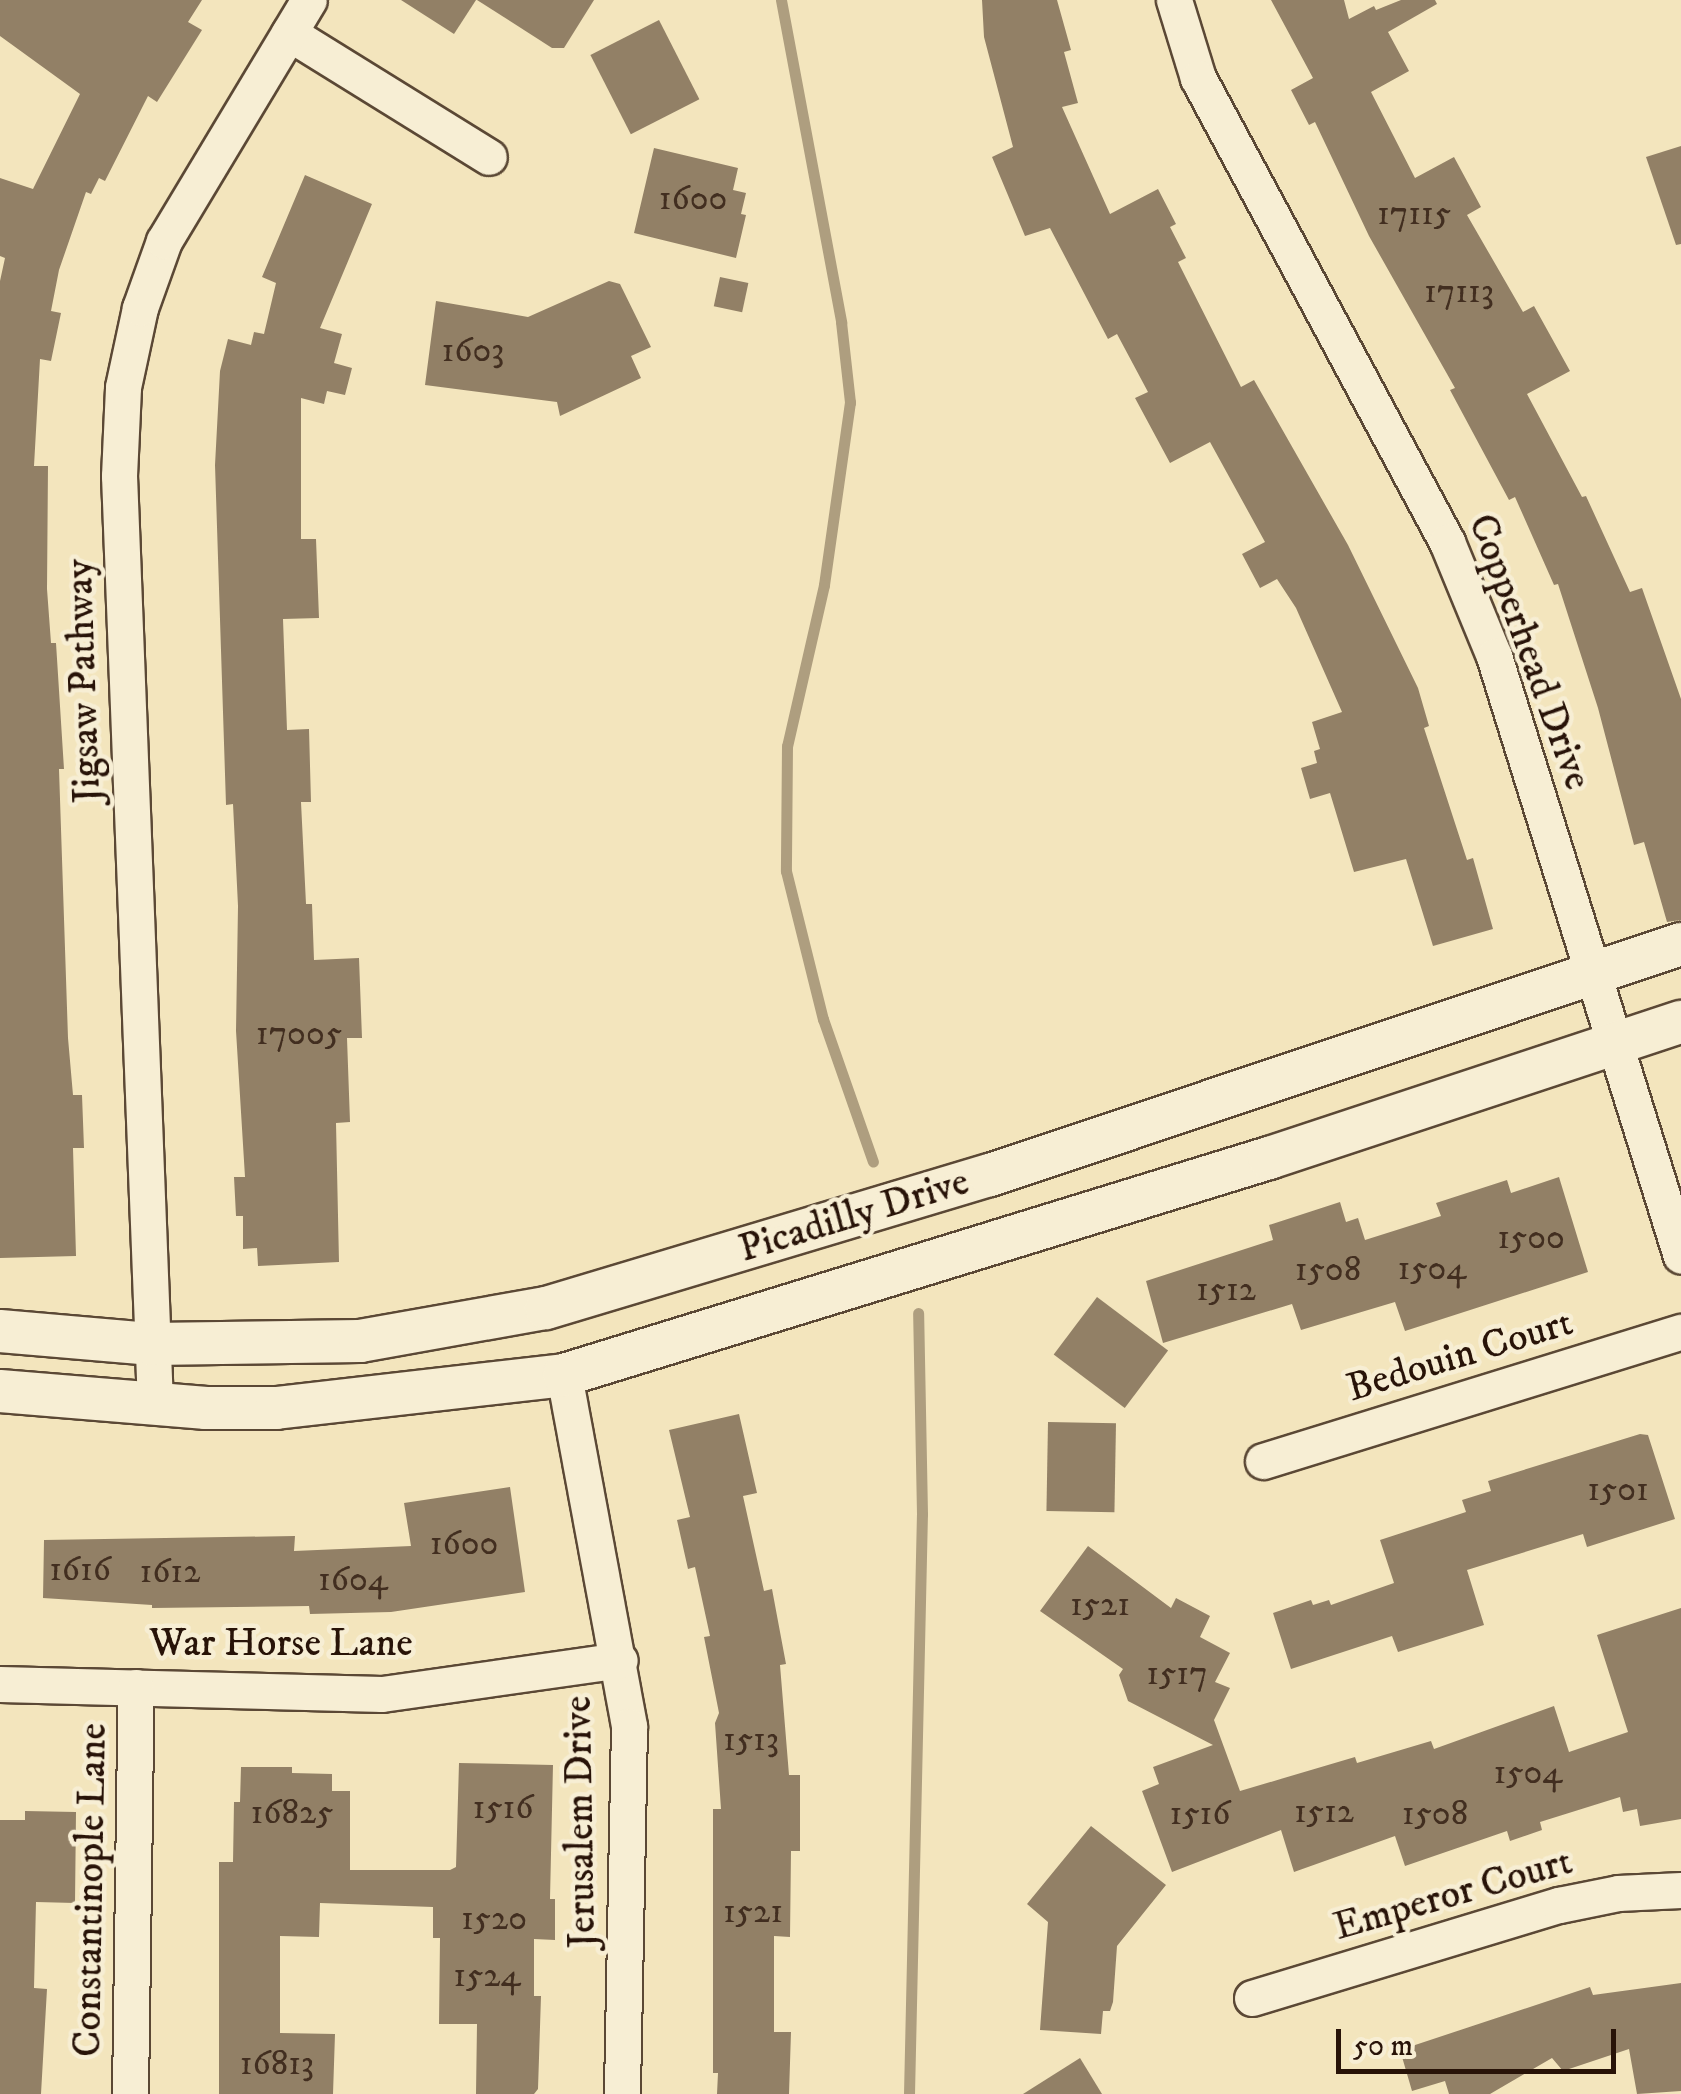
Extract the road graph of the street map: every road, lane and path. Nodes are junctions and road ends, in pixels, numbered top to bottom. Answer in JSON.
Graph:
{"nodes":[{"id":1,"x":309,"y":0,"type":"edge"},
{"id":2,"x":1174,"y":0,"type":"edge"},
{"id":3,"x":289,"y":33,"type":"junction"},
{"id":4,"x":489,"y":157,"type":"dead end"},
{"id":5,"x":1681,"y":944,"type":"edge"},
{"id":6,"x":1593,"y":970,"type":"junction"},
{"id":7,"x":1681,"y":1022,"type":"edge"},
{"id":8,"x":1613,"y":1043,"type":"junction"},
{"id":9,"x":1681,"y":1256,"type":"edge"},
{"id":10,"x":0,"y":1332,"type":"edge"},
{"id":11,"x":1681,"y":1332,"type":"edge"},
{"id":12,"x":152,"y":1344,"type":"junction"},
{"id":13,"x":564,"y":1375,"type":"junction"},
{"id":14,"x":0,"y":1391,"type":"edge"},
{"id":15,"x":155,"y":1404,"type":"junction"},
{"id":16,"x":1263,"y":1460,"type":"dead end"},
{"id":17,"x":620,"y":1660,"type":"junction"},
{"id":18,"x":0,"y":1684,"type":"edge"},
{"id":19,"x":136,"y":1688,"type":"junction"},
{"id":20,"x":1681,"y":1890,"type":"edge"},
{"id":21,"x":1252,"y":1998,"type":"dead end"},
{"id":22,"x":130,"y":2094,"type":"edge"},
{"id":23,"x":622,"y":2094,"type":"edge"}],
"edges":[{"from":1,"to":3,"type":"street","name":"Jigsaw Pathway"},
{"from":2,"to":6,"type":"street","name":"Copperhead Drive"},
{"from":3,"to":4,"type":"street"},
{"from":3,"to":12,"type":"street","name":"Jigsaw Pathway"},
{"from":5,"to":6,"type":"street","name":"Picadilly Drive"},
{"from":6,"to":8,"type":"street","name":"Copperhead Drive"},
{"from":6,"to":12,"type":"street","name":"Picadilly Drive"},
{"from":7,"to":8,"type":"street","name":"Picadilly Drive"},
{"from":8,"to":9,"type":"street","name":"Copperhead Drive"},
{"from":8,"to":13,"type":"street","name":"Picadilly Drive"},
{"from":10,"to":12,"type":"street","name":"Picadilly Drive"},
{"from":11,"to":16,"type":"street","name":"Bedouin Court"},
{"from":12,"to":15,"type":"street","name":"Jigsaw Pathway"},
{"from":13,"to":15,"type":"street","name":"Picadilly Drive"},
{"from":13,"to":17,"type":"street","name":"Jerusalem Drive"},
{"from":14,"to":15,"type":"street","name":"Picadilly Drive"},
{"from":17,"to":19,"type":"street","name":"War Horse Lane"},
{"from":17,"to":23,"type":"street","name":"Jerusalem Drive"},
{"from":18,"to":19,"type":"street","name":"War Horse Lane"},
{"from":19,"to":22,"type":"street","name":"Constantinople Lane"},
{"from":20,"to":21,"type":"street","name":"Emperor Court"}]}
